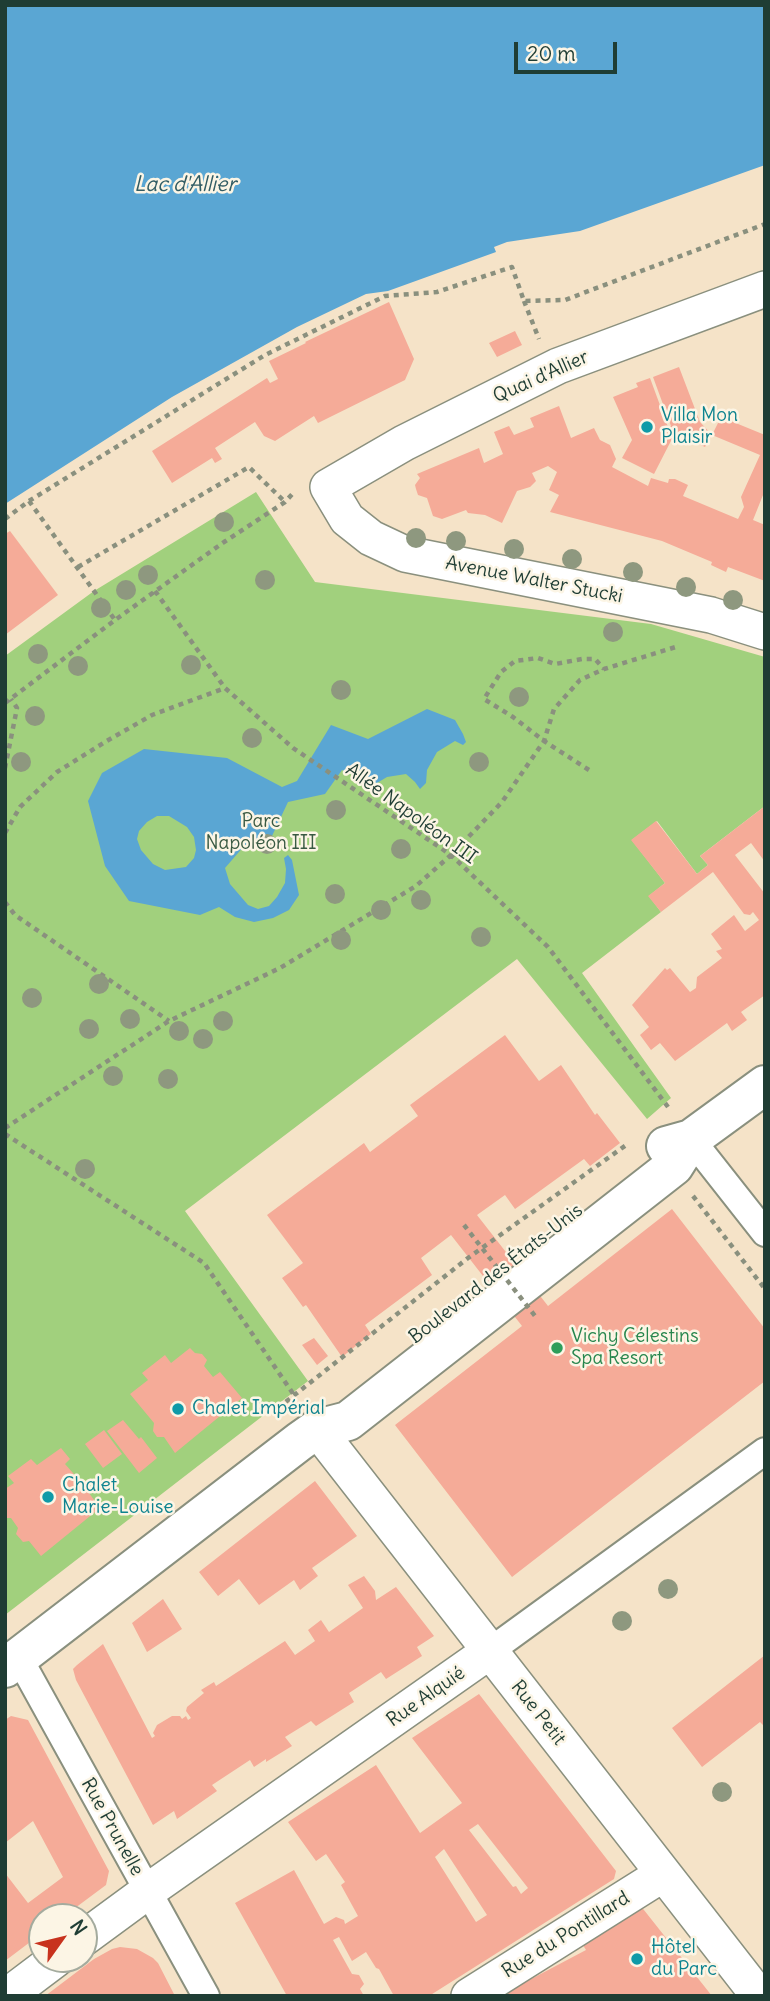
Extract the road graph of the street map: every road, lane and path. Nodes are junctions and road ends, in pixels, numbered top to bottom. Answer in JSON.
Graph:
{"nodes":[{"id":1,"x":765,"y":224,"type":"edge"},
{"id":2,"x":765,"y":289,"type":"edge"},
{"id":3,"x":524,"y":300,"type":"junction"},
{"id":4,"x":539,"y":339,"type":"dead end"},
{"id":5,"x":328,"y":487,"type":"joint"},
{"id":6,"x":29,"y":501,"type":"junction"},
{"id":7,"x":5,"y":519,"type":"edge"},
{"id":8,"x":78,"y":567,"type":"junction"},
{"id":9,"x":155,"y":591,"type":"junction"},
{"id":10,"x":711,"y":615,"type":"junction"},
{"id":11,"x":115,"y":620,"type":"junction"},
{"id":12,"x":765,"y":632,"type":"edge"},
{"id":13,"x":604,"y":669,"type":"junction"},
{"id":14,"x":225,"y":688,"type":"junction"},
{"id":15,"x":11,"y":699,"type":"junction"},
{"id":16,"x":5,"y":703,"type":"edge"},
{"id":17,"x":544,"y":741,"type":"junction"},
{"id":18,"x":5,"y":768,"type":"edge"},
{"id":19,"x":589,"y":770,"type":"dead end"},
{"id":20,"x":5,"y":833,"type":"edge"},
{"id":21,"x":451,"y":855,"type":"junction"},
{"id":22,"x":5,"y":902,"type":"edge"},
{"id":23,"x":169,"y":1021,"type":"junction"},
{"id":24,"x":765,"y":1085,"type":"edge"},
{"id":25,"x":5,"y":1128,"type":"edge"},
{"id":26,"x":5,"y":1134,"type":"edge"},
{"id":27,"x":637,"y":1138,"type":"dead end"},
{"id":28,"x":691,"y":1139,"type":"junction"},
{"id":29,"x":464,"y":1225,"type":"dead end"},
{"id":30,"x":765,"y":1233,"type":"edge"},
{"id":31,"x":535,"y":1315,"type":"dead end"},
{"id":32,"x":317,"y":1429,"type":"junction"},
{"id":33,"x":765,"y":1451,"type":"edge"},
{"id":34,"x":490,"y":1651,"type":"junction"},
{"id":35,"x":12,"y":1663,"type":"edge"},
{"id":36,"x":663,"y":1874,"type":"junction"},
{"id":37,"x":148,"y":1891,"type":"junction"},
{"id":38,"x":98,"y":1928,"type":"edge"},
{"id":39,"x":38,"y":1973,"type":"edge"},
{"id":40,"x":8,"y":1996,"type":"edge"},
{"id":41,"x":206,"y":1996,"type":"edge"},
{"id":42,"x":469,"y":1996,"type":"edge"},
{"id":43,"x":758,"y":1996,"type":"edge"}],
"edges":[{"from":1,"to":3,"type":"path"},
{"from":2,"to":5,"type":"street","name":"Quai d'Allier"},
{"from":3,"to":4,"type":"path"},
{"from":3,"to":6,"type":"path"},
{"from":5,"to":10,"type":"street","name":"Avenue Walter Stucki"},
{"from":6,"to":7,"type":"path"},
{"from":6,"to":8,"type":"path"},
{"from":8,"to":9,"type":"path"},
{"from":8,"to":11,"type":"path"},
{"from":9,"to":11,"type":"path"},
{"from":9,"to":14,"type":"path","name":"Allée Napoléon III"},
{"from":10,"to":12,"type":"street","name":"Avenue Walter Stucki"},
{"from":10,"to":13,"type":"path"},
{"from":11,"to":15,"type":"path"},
{"from":13,"to":17,"type":"path"},
{"from":13,"to":17,"type":"path"},
{"from":14,"to":20,"type":"path"},
{"from":14,"to":21,"type":"path","name":"Allée Napoléon III"},
{"from":15,"to":16,"type":"path"},
{"from":15,"to":18,"type":"path"},
{"from":17,"to":19,"type":"path"},
{"from":17,"to":21,"type":"path"},
{"from":21,"to":23,"type":"path"},
{"from":21,"to":28,"type":"path","name":"Allée Napoléon III"},
{"from":22,"to":23,"type":"path"},
{"from":23,"to":25,"type":"path"},
{"from":24,"to":28,"type":"main road","name":"Boulevard des États-Unis"},
{"from":26,"to":27,"type":"path"},
{"from":28,"to":30,"type":"street"},
{"from":28,"to":32,"type":"main road","name":"Boulevard des États-Unis"},
{"from":29,"to":31,"type":"path","bridge":true},
{"from":32,"to":34,"type":"street","name":"Rue Petit"},
{"from":32,"to":35,"type":"main road","name":"Boulevard des États-Unis"},
{"from":33,"to":34,"type":"street","name":"Rue Alquié"},
{"from":34,"to":36,"type":"street","name":"Rue Petit"},
{"from":34,"to":37,"type":"street","name":"Rue Alquié"},
{"from":35,"to":37,"type":"street","name":"Rue Prunelle"},
{"from":36,"to":42,"type":"street","name":"Rue du Pontillard"},
{"from":36,"to":43,"type":"street","name":"Rue Petit"},
{"from":37,"to":38,"type":"street","name":"Rue Alquié"},
{"from":37,"to":41,"type":"street","name":"Rue Prunelle"},
{"from":39,"to":40,"type":"street"}]}
